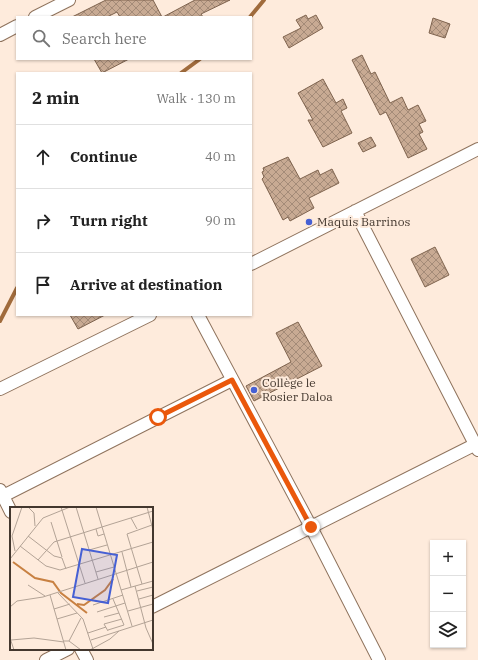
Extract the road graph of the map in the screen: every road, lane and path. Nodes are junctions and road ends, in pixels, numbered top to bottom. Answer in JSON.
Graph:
{"nodes":[{"id":1,"x":69,"y":0,"type":"edge"},
{"id":2,"x":37,"y":16,"type":"edge"},
{"id":3,"x":16,"y":27,"type":"edge"},
{"id":4,"x":0,"y":35,"type":"edge"},
{"id":5,"x":478,"y":149,"type":"edge"},
{"id":6,"x":355,"y":211,"type":"junction"},
{"id":7,"x":252,"y":263,"type":"edge"},
{"id":8,"x":148,"y":316,"type":"edge"},
{"id":9,"x":199,"y":316,"type":"edge"},
{"id":10,"x":232,"y":380,"type":"junction"},
{"id":11,"x":0,"y":389,"type":"edge"},
{"id":12,"x":477,"y":446,"type":"edge"},
{"id":13,"x":2,"y":493,"type":"edge"},
{"id":14,"x":10,"y":510,"type":"edge"},
{"id":15,"x":311,"y":527,"type":"junction"},
{"id":16,"x":153,"y":606,"type":"edge"},
{"id":17,"x":66,"y":650,"type":"edge"},
{"id":18,"x":82,"y":650,"type":"edge"},
{"id":19,"x":378,"y":659,"type":"edge"},
{"id":20,"x":46,"y":660,"type":"edge"},
{"id":21,"x":87,"y":660,"type":"edge"}],
"edges":[{"from":1,"to":2,"type":"street"},
{"from":3,"to":4,"type":"street"},
{"from":5,"to":6,"type":"street"},
{"from":6,"to":7,"type":"street"},
{"from":6,"to":12,"type":"street"},
{"from":8,"to":11,"type":"street"},
{"from":9,"to":10,"type":"street"},
{"from":10,"to":13,"type":"street"},
{"from":10,"to":15,"type":"street"},
{"from":12,"to":15,"type":"street"},
{"from":13,"to":14,"type":"street"},
{"from":15,"to":16,"type":"street"},
{"from":15,"to":19,"type":"street"},
{"from":17,"to":20,"type":"street"},
{"from":18,"to":21,"type":"street"}]}
